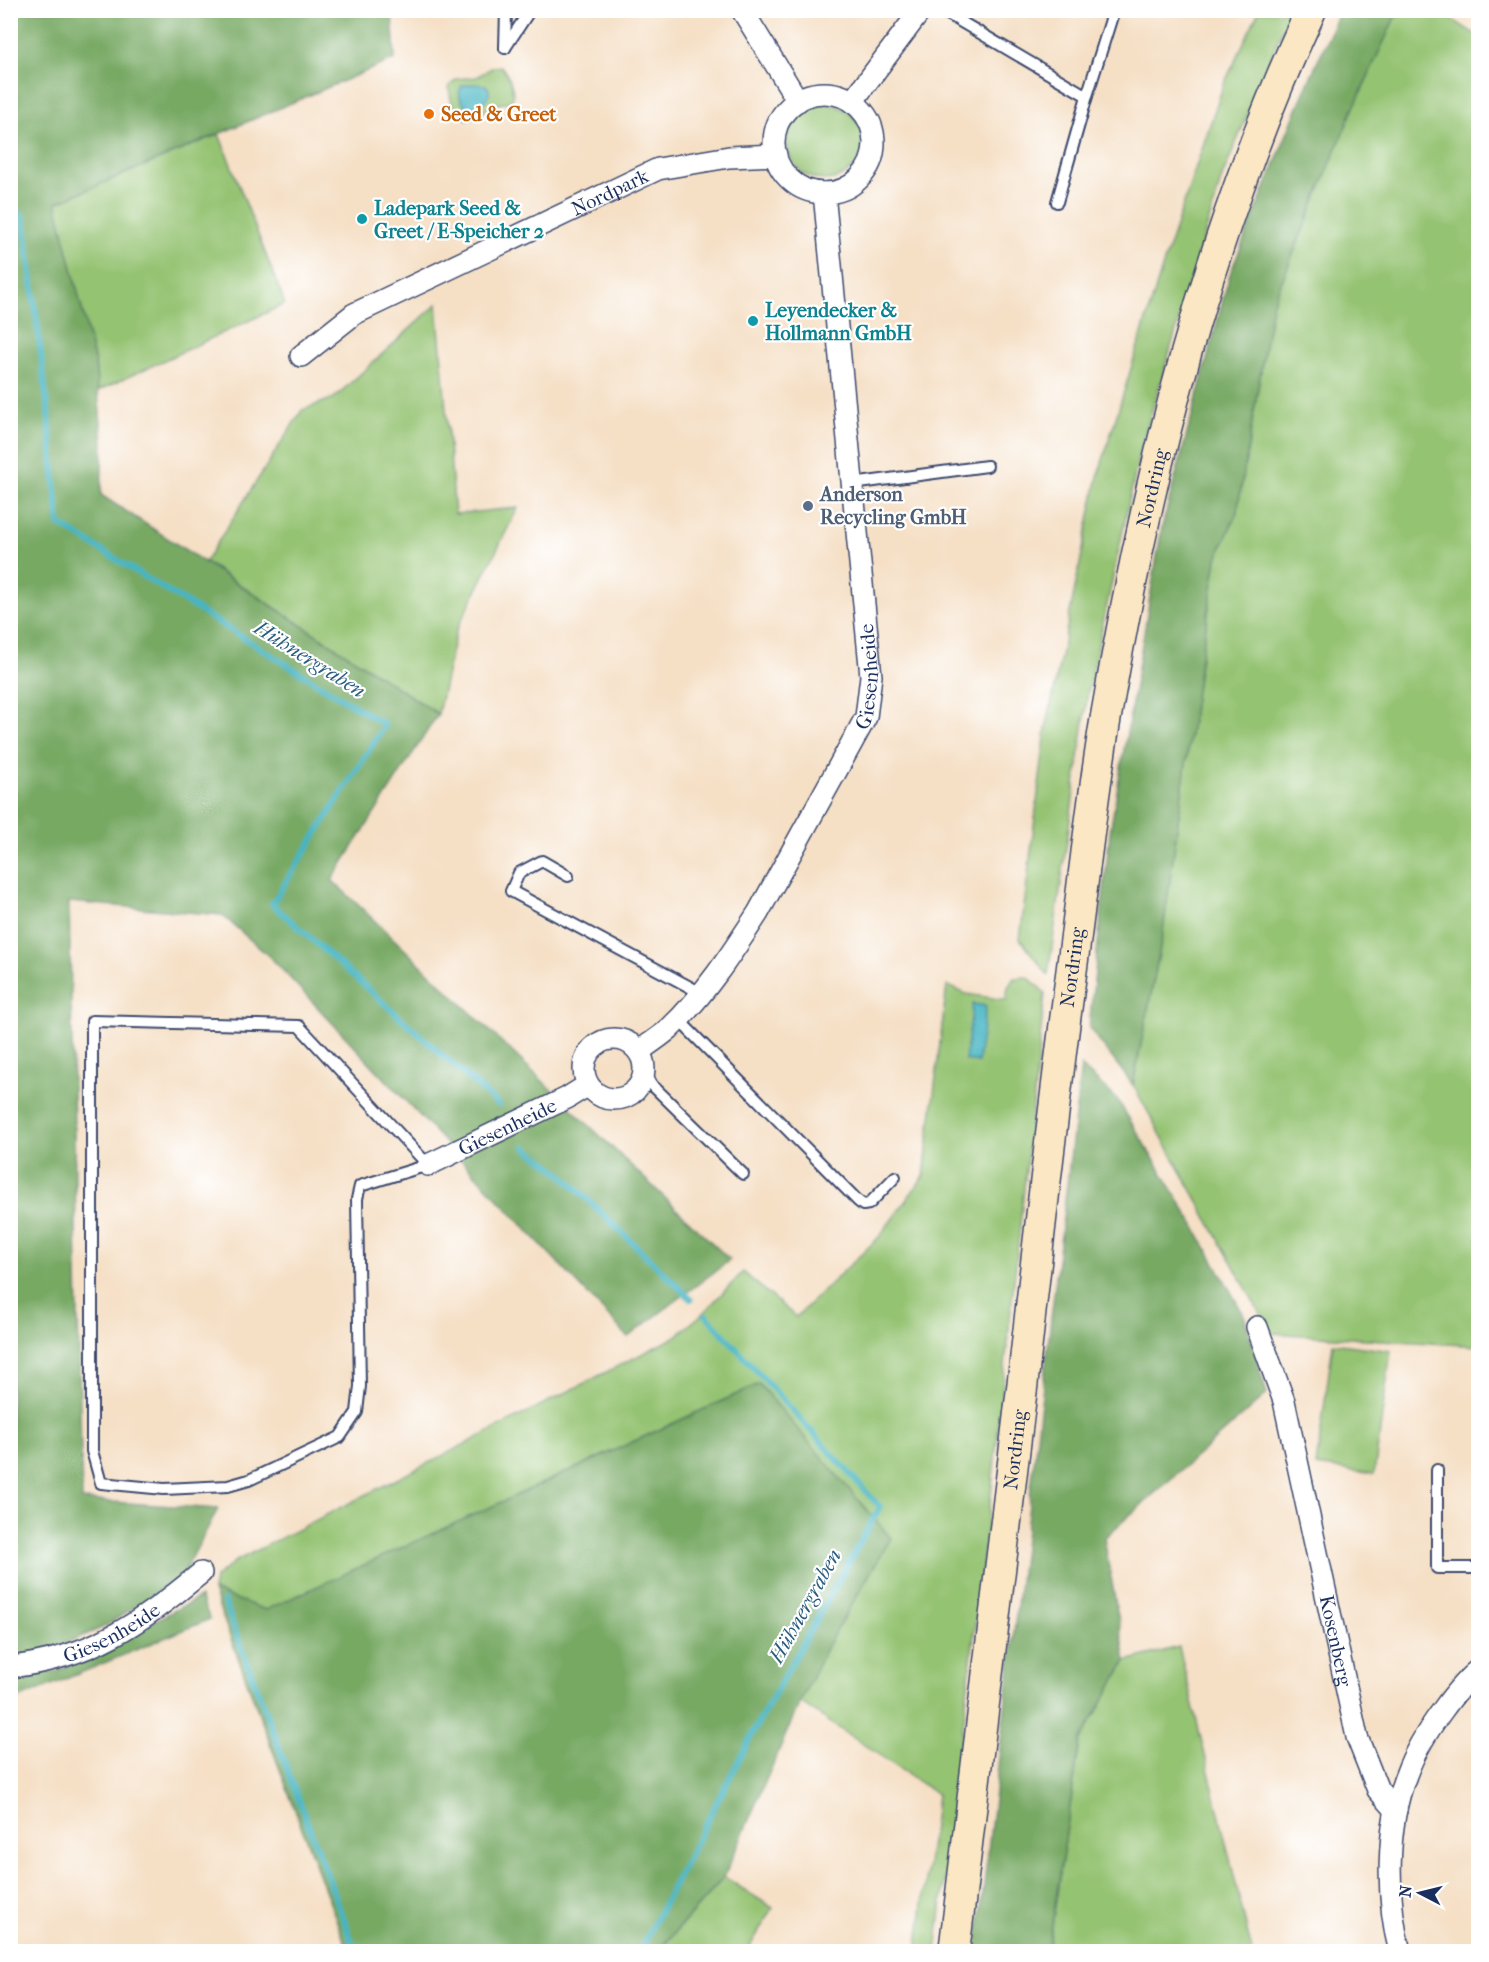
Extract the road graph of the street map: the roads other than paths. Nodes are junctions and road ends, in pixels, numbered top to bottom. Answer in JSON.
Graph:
{"nodes":[{"id":1,"x":506,"y":10,"type":"edge"},
{"id":2,"x":530,"y":10,"type":"edge"},
{"id":3,"x":742,"y":10,"type":"edge"},
{"id":4,"x":921,"y":10,"type":"edge"},
{"id":5,"x":941,"y":10,"type":"edge"},
{"id":6,"x":1114,"y":10,"type":"edge"},
{"id":7,"x":1311,"y":10,"type":"edge"},
{"id":8,"x":1087,"y":96,"type":"junction"},
{"id":9,"x":798,"y":100,"type":"junction"},
{"id":10,"x":852,"y":102,"type":"junction"},
{"id":11,"x":776,"y":155,"type":"junction"},
{"id":12,"x":824,"y":193,"type":"junction"},
{"id":13,"x":1057,"y":202,"type":"dead end"},
{"id":14,"x":302,"y":356,"type":"dead end"},
{"id":15,"x":987,"y":466,"type":"dead end"},
{"id":16,"x":852,"y":484,"type":"junction"},
{"id":17,"x":568,"y":876,"type":"dead end"},
{"id":18,"x":701,"y":993,"type":"junction"},
{"id":19,"x":678,"y":1019,"type":"junction"},
{"id":20,"x":642,"y":1061,"type":"junction"},
{"id":21,"x":588,"y":1085,"type":"junction"},
{"id":22,"x":428,"y":1165,"type":"junction"},
{"id":23,"x":743,"y":1174,"type":"dead end"},
{"id":24,"x":895,"y":1177,"type":"dead end"},
{"id":25,"x":1257,"y":1327,"type":"dead end"},
{"id":26,"x":1437,"y":1470,"type":"dead end"},
{"id":27,"x":1479,"y":1568,"type":"edge"},
{"id":28,"x":201,"y":1573,"type":"dead end"},
{"id":29,"x":10,"y":1667,"type":"edge"},
{"id":30,"x":1479,"y":1670,"type":"edge"},
{"id":31,"x":1396,"y":1810,"type":"junction"},
{"id":32,"x":954,"y":1952,"type":"edge"},
{"id":33,"x":1400,"y":1952,"type":"edge"}],
"edges":[{"from":1,"to":2,"type":"lane"},
{"from":3,"to":9,"type":"street"},
{"from":4,"to":10,"type":"street"},
{"from":5,"to":8,"type":"lane"},
{"from":6,"to":8,"type":"lane"},
{"from":7,"to":32,"type":"main road","name":"Nordring"},
{"from":8,"to":13,"type":"lane"},
{"from":9,"to":10,"type":"street"},
{"from":9,"to":11,"type":"street"},
{"from":10,"to":12,"type":"street"},
{"from":11,"to":12,"type":"street"},
{"from":11,"to":14,"type":"street","name":"Nordpark"},
{"from":12,"to":16,"type":"street","name":"Giesenheide"},
{"from":15,"to":16,"type":"lane"},
{"from":16,"to":18,"type":"street","name":"Giesenheide"},
{"from":17,"to":18,"type":"lane"},
{"from":18,"to":19,"type":"street","name":"Giesenheide"},
{"from":19,"to":20,"type":"street","name":"Giesenheide"},
{"from":19,"to":24,"type":"lane"},
{"from":20,"to":21,"type":"street"},
{"from":20,"to":21,"type":"street"},
{"from":20,"to":23,"type":"lane"},
{"from":21,"to":22,"type":"street","name":"Giesenheide"},
{"from":22,"to":22,"type":"lane"},
{"from":25,"to":31,"type":"street","name":"Kosenberg"},
{"from":26,"to":27,"type":"lane"},
{"from":28,"to":29,"type":"street","name":"Giesenheide"},
{"from":30,"to":31,"type":"street"},
{"from":31,"to":33,"type":"street"}]}
